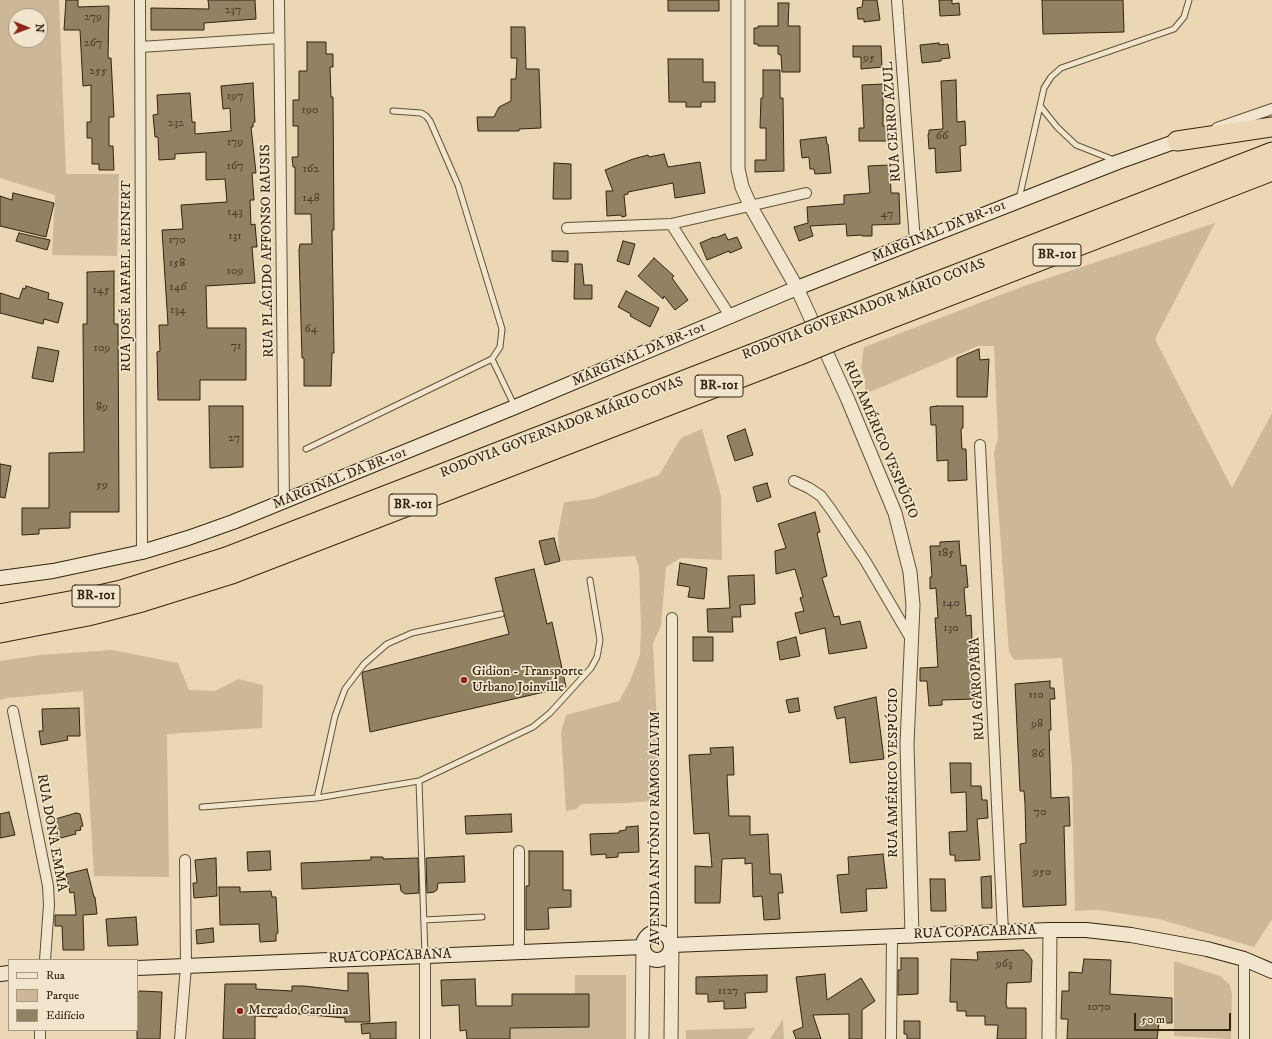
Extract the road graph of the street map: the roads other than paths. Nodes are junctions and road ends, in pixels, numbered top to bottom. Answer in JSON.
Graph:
{"nodes":[{"id":1,"x":140,"y":0,"type":"edge"},
{"id":2,"x":279,"y":0,"type":"edge"},
{"id":3,"x":738,"y":0,"type":"edge"},
{"id":4,"x":897,"y":0,"type":"edge"},
{"id":5,"x":1189,"y":0,"type":"edge"},
{"id":6,"x":280,"y":38,"type":"junction"},
{"id":7,"x":140,"y":47,"type":"junction"},
{"id":8,"x":1041,"y":106,"type":"junction"},
{"id":9,"x":1272,"y":109,"type":"edge"},
{"id":10,"x":393,"y":111,"type":"dead end"},
{"id":11,"x":1272,"y":127,"type":"edge"},
{"id":12,"x":1177,"y":141,"type":"junction"},
{"id":13,"x":1272,"y":152,"type":"edge"},
{"id":14,"x":1118,"y":162,"type":"junction"},
{"id":15,"x":1272,"y":172,"type":"edge"},
{"id":16,"x":806,"y":194,"type":"dead end"},
{"id":17,"x":1019,"y":201,"type":"junction"},
{"id":18,"x":751,"y":207,"type":"junction"},
{"id":19,"x":671,"y":224,"type":"junction"},
{"id":20,"x":567,"y":228,"type":"dead end"},
{"id":21,"x":916,"y":242,"type":"junction"},
{"id":22,"x":797,"y":288,"type":"junction"},
{"id":23,"x":730,"y":316,"type":"junction"},
{"id":24,"x":796,"y":346,"type":"junction"},
{"id":25,"x":492,"y":359,"type":"junction"},
{"id":26,"x":515,"y":407,"type":"junction"},
{"id":27,"x":980,"y":444,"type":"dead end"},
{"id":28,"x":306,"y":449,"type":"dead end"},
{"id":29,"x":794,"y":481,"type":"dead end"},
{"id":30,"x":284,"y":503,"type":"junction"},
{"id":31,"x":142,"y":552,"type":"junction"},
{"id":32,"x":0,"y":578,"type":"edge"},
{"id":33,"x":590,"y":580,"type":"dead end"},
{"id":34,"x":0,"y":614,"type":"edge"},
{"id":35,"x":501,"y":614,"type":"dead end"},
{"id":36,"x":672,"y":618,"type":"dead end"},
{"id":37,"x":0,"y":633,"type":"edge"},
{"id":38,"x":910,"y":639,"type":"junction"},
{"id":39,"x":13,"y":711,"type":"dead end"},
{"id":40,"x":419,"y":781,"type":"junction"},
{"id":41,"x":317,"y":798,"type":"junction"},
{"id":42,"x":202,"y":807,"type":"dead end"},
{"id":43,"x":519,"y":851,"type":"dead end"},
{"id":44,"x":185,"y":860,"type":"dead end"},
{"id":45,"x":482,"y":917,"type":"dead end"},
{"id":46,"x":424,"y":920,"type":"junction"},
{"id":47,"x":1050,"y":930,"type":"junction"},
{"id":48,"x":1003,"y":932,"type":"junction"},
{"id":49,"x":892,"y":936,"type":"junction"},
{"id":50,"x":912,"y":936,"type":"junction"},
{"id":51,"x":672,"y":945,"type":"junction"},
{"id":52,"x":643,"y":947,"type":"junction"},
{"id":53,"x":519,"y":952,"type":"junction"},
{"id":54,"x":425,"y":956,"type":"junction"},
{"id":55,"x":45,"y":959,"type":"edge"},
{"id":56,"x":1244,"y":959,"type":"junction"},
{"id":57,"x":186,"y":966,"type":"junction"},
{"id":58,"x":138,"y":968,"type":"edge"},
{"id":59,"x":1272,"y":971,"type":"edge"},
{"id":60,"x":180,"y":1039,"type":"edge"},
{"id":61,"x":425,"y":1039,"type":"edge"},
{"id":62,"x":642,"y":1039,"type":"edge"},
{"id":63,"x":671,"y":1039,"type":"edge"},
{"id":64,"x":890,"y":1039,"type":"edge"},
{"id":65,"x":1049,"y":1039,"type":"edge"},
{"id":66,"x":1244,"y":1039,"type":"edge"}],
"edges":[{"from":1,"to":7,"type":"street","name":"RUA JOSÉ RAFAEL REINERT"},
{"from":2,"to":6,"type":"street","name":"RUA PLÁCIDO AFFONSO RAUSIS"},
{"from":3,"to":18,"type":"street","name":"RUA AMÉRICO VESPÚCIO"},
{"from":4,"to":21,"type":"street","name":"RUA CERRO AZUL"},
{"from":5,"to":8,"type":"lane"},
{"from":6,"to":7,"type":"street"},
{"from":6,"to":30,"type":"street","name":"RUA PLÁCIDO AFFONSO RAUSIS"},
{"from":7,"to":31,"type":"street","name":"RUA JOSÉ RAFAEL REINERT"},
{"from":8,"to":14,"type":"lane"},
{"from":8,"to":17,"type":"lane"},
{"from":9,"to":12,"type":"street","name":"MARGINAL DA BR-101"},
{"from":10,"to":25,"type":"lane"},
{"from":11,"to":12,"type":"highway"},
{"from":12,"to":14,"type":"main road","name":"MARGINAL DA BR-101"},
{"from":13,"to":24,"type":"highway","name":"RODOVIA GOVERNADOR MÁRIO COVAS","number":"BR-101","bridge":true},
{"from":14,"to":17,"type":"main road","name":"MARGINAL DA BR-101"},
{"from":15,"to":24,"type":"highway","name":"RODOVIA GOVERNADOR MÁRIO COVAS","number":"BR-101","bridge":true},
{"from":16,"to":18,"type":"street"},
{"from":17,"to":21,"type":"main road","name":"MARGINAL DA BR-101"},
{"from":18,"to":19,"type":"street"},
{"from":18,"to":22,"type":"street","name":"RUA AMÉRICO VESPÚCIO"},
{"from":19,"to":20,"type":"street"},
{"from":19,"to":23,"type":"street"},
{"from":21,"to":22,"type":"main road","name":"MARGINAL DA BR-101"},
{"from":22,"to":23,"type":"main road","name":"MARGINAL DA BR-101"},
{"from":22,"to":38,"type":"street","name":"RUA AMÉRICO VESPÚCIO"},
{"from":23,"to":26,"type":"main road","name":"MARGINAL DA BR-101"},
{"from":24,"to":34,"type":"highway","name":"RODOVIA GOVERNADOR MÁRIO COVAS","number":"BR-101"},
{"from":24,"to":37,"type":"highway","name":"RODOVIA GOVERNADOR MÁRIO COVAS","number":"BR-101"},
{"from":25,"to":26,"type":"lane"},
{"from":25,"to":28,"type":"lane"},
{"from":26,"to":30,"type":"main road","name":"MARGINAL DA BR-101"},
{"from":27,"to":48,"type":"street","name":"RUA GAROPABA"},
{"from":29,"to":38,"type":"street"},
{"from":30,"to":31,"type":"main road","name":"MARGINAL DA BR-101"},
{"from":31,"to":32,"type":"main road","name":"MARGINAL DA BR-101"},
{"from":33,"to":40,"type":"lane"},
{"from":35,"to":41,"type":"lane"},
{"from":36,"to":51,"type":"street","name":"AVENIDA ANTÔNIO RAMOS ALVIM"},
{"from":38,"to":50,"type":"street","name":"RUA AMÉRICO VESPÚCIO"},
{"from":39,"to":55,"type":"street","name":"RUA DONA EMMA"},
{"from":40,"to":41,"type":"lane"},
{"from":40,"to":46,"type":"lane"},
{"from":41,"to":42,"type":"lane"},
{"from":43,"to":53,"type":"street"},
{"from":44,"to":57,"type":"street"},
{"from":45,"to":46,"type":"lane"},
{"from":46,"to":54,"type":"lane"},
{"from":47,"to":48,"type":"main road","name":"RUA COPACABANA"},
{"from":47,"to":56,"type":"main road","name":"RUA COPACABANA"},
{"from":47,"to":65,"type":"street"},
{"from":48,"to":50,"type":"main road","name":"RUA COPACABANA"},
{"from":49,"to":50,"type":"main road","name":"RUA COPACABANA"},
{"from":49,"to":51,"type":"main road","name":"RUA COPACABANA"},
{"from":49,"to":64,"type":"street"},
{"from":51,"to":52,"type":"main road"},
{"from":51,"to":52,"type":"main road"},
{"from":51,"to":63,"type":"street","name":"AVENIDA ANTÔNIO RAMOS ALVIM"},
{"from":52,"to":53,"type":"main road","name":"RUA COPACABANA"},
{"from":52,"to":62,"type":"street","name":"AVENIDA ANTÔNIO RAMOS ALVIM"},
{"from":53,"to":54,"type":"main road","name":"RUA COPACABANA"},
{"from":54,"to":57,"type":"main road","name":"RUA COPACABANA"},
{"from":54,"to":61,"type":"street"},
{"from":56,"to":59,"type":"main road","name":"RUA COPACABANA"},
{"from":56,"to":66,"type":"street"},
{"from":57,"to":58,"type":"main road","name":"RUA COPACABANA"},
{"from":57,"to":60,"type":"street"}]}
